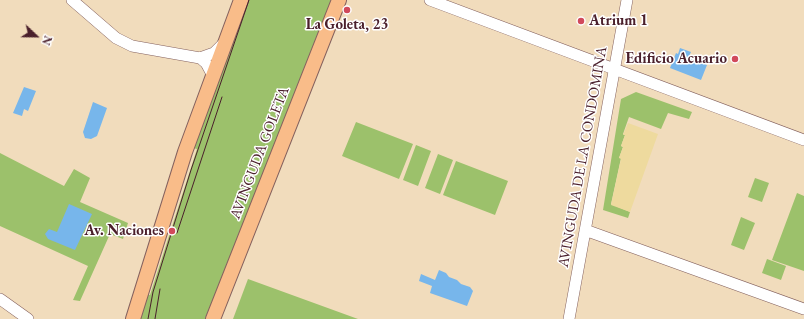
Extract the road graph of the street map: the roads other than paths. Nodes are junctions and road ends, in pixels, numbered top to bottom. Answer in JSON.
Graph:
{"nodes":[{"id":1,"x":72,"y":0,"type":"edge"},
{"id":2,"x":241,"y":0,"type":"edge"},
{"id":3,"x":339,"y":0,"type":"edge"},
{"id":4,"x":430,"y":0,"type":"edge"},
{"id":5,"x":627,"y":0,"type":"edge"},
{"id":6,"x":225,"y":42,"type":"junction"},
{"id":7,"x":200,"y":58,"type":"junction"},
{"id":8,"x":614,"y":68,"type":"junction"},
{"id":9,"x":213,"y":76,"type":"junction"},
{"id":10,"x":804,"y":140,"type":"edge"},
{"id":11,"x":585,"y":230,"type":"junction"},
{"id":12,"x":0,"y":299,"type":"edge"},
{"id":13,"x":804,"y":309,"type":"edge"},
{"id":14,"x":28,"y":319,"type":"edge"},
{"id":15,"x":132,"y":319,"type":"edge"},
{"id":16,"x":213,"y":319,"type":"edge"},
{"id":17,"x":569,"y":319,"type":"edge"}],
"edges":[{"from":1,"to":7,"type":"street"},
{"from":2,"to":6,"type":"main road"},
{"from":3,"to":16,"type":"main road","name":"AVINGUDA GOLETA"},
{"from":4,"to":8,"type":"street"},
{"from":5,"to":8,"type":"street","name":"AVINGUDA DE LA CONDOMINA"},
{"from":6,"to":7,"type":"street"},
{"from":6,"to":9,"type":"main road"},
{"from":7,"to":9,"type":"street"},
{"from":8,"to":10,"type":"street"},
{"from":8,"to":11,"type":"street","name":"AVINGUDA DE LA CONDOMINA"},
{"from":9,"to":15,"type":"main road"},
{"from":11,"to":13,"type":"street"},
{"from":11,"to":17,"type":"street","name":"AVINGUDA DE LA CONDOMINA"},
{"from":12,"to":14,"type":"street"}]}
